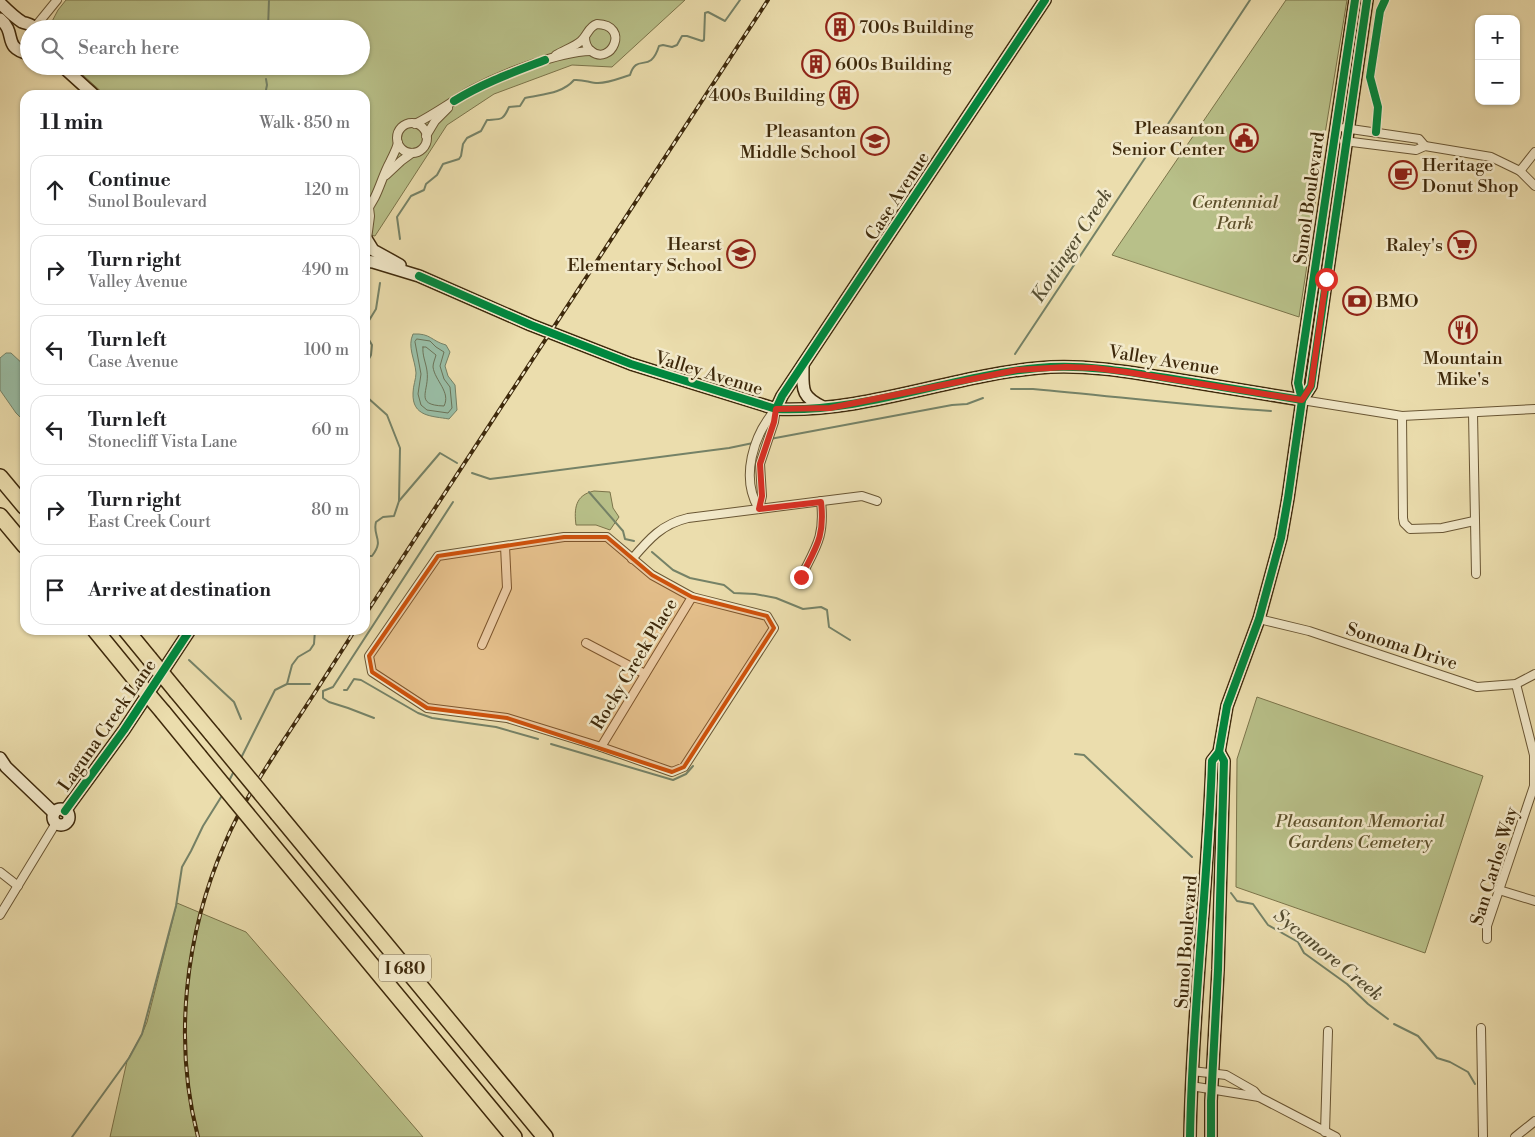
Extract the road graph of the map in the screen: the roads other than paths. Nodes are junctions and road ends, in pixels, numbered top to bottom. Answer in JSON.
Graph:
{"nodes":[{"id":1,"x":57,"y":0,"type":"edge"},
{"id":2,"x":1044,"y":0,"type":"edge"},
{"id":3,"x":1355,"y":0,"type":"edge"},
{"id":4,"x":1367,"y":0,"type":"edge"},
{"id":5,"x":1385,"y":0,"type":"edge"},
{"id":6,"x":0,"y":3,"type":"edge"},
{"id":7,"x":0,"y":19,"type":"edge"},
{"id":8,"x":21,"y":20,"type":"edge"},
{"id":9,"x":38,"y":20,"type":"edge"},
{"id":10,"x":20,"y":25,"type":"edge"},
{"id":11,"x":10,"y":34,"type":"junction"},
{"id":12,"x":585,"y":37,"type":"junction"},
{"id":13,"x":592,"y":51,"type":"junction"},
{"id":14,"x":20,"y":52,"type":"edge"},
{"id":15,"x":545,"y":60,"type":"junction"},
{"id":16,"x":71,"y":76,"type":"edge"},
{"id":17,"x":88,"y":90,"type":"edge"},
{"id":18,"x":454,"y":101,"type":"junction"},
{"id":19,"x":415,"y":124,"type":"junction"},
{"id":20,"x":1335,"y":126,"type":"junction"},
{"id":21,"x":1349,"y":128,"type":"junction"},
{"id":22,"x":1376,"y":132,"type":"junction"},
{"id":23,"x":426,"y":136,"type":"junction"},
{"id":24,"x":1333,"y":140,"type":"junction"},
{"id":25,"x":1347,"y":141,"type":"junction"},
{"id":26,"x":398,"y":143,"type":"junction"},
{"id":27,"x":1425,"y":146,"type":"junction"},
{"id":28,"x":1535,"y":152,"type":"edge"},
{"id":29,"x":412,"y":153,"type":"junction"},
{"id":30,"x":1520,"y":171,"type":"junction"},
{"id":31,"x":383,"y":179,"type":"junction"},
{"id":32,"x":1535,"y":186,"type":"edge"},
{"id":33,"x":370,"y":204,"type":"edge"},
{"id":34,"x":370,"y":244,"type":"edge"},
{"id":35,"x":370,"y":261,"type":"edge"},
{"id":36,"x":418,"y":276,"type":"junction"},
{"id":37,"x":803,"y":365,"type":"junction"},
{"id":38,"x":1302,"y":400,"type":"junction"},
{"id":39,"x":825,"y":408,"type":"junction"},
{"id":40,"x":776,"y":409,"type":"junction"},
{"id":41,"x":1535,"y":409,"type":"edge"},
{"id":42,"x":1474,"y":413,"type":"junction"},
{"id":43,"x":1402,"y":416,"type":"junction"},
{"id":44,"x":0,"y":477,"type":"edge"},
{"id":45,"x":20,"y":501,"type":"edge"},
{"id":46,"x":821,"y":502,"type":"junction"},
{"id":47,"x":877,"y":502,"type":"dead end"},
{"id":48,"x":759,"y":509,"type":"junction"},
{"id":49,"x":0,"y":516,"type":"edge"},
{"id":50,"x":1474,"y":521,"type":"junction"},
{"id":51,"x":20,"y":540,"type":"edge"},
{"id":52,"x":506,"y":546,"type":"junction"},
{"id":53,"x":632,"y":559,"type":"junction"},
{"id":54,"x":1476,"y":574,"type":"dead end"},
{"id":55,"x":801,"y":577,"type":"dead end"},
{"id":56,"x":692,"y":597,"type":"junction"},
{"id":57,"x":1259,"y":619,"type":"junction"},
{"id":58,"x":99,"y":635,"type":"edge"},
{"id":59,"x":130,"y":635,"type":"edge"},
{"id":60,"x":187,"y":635,"type":"edge"},
{"id":61,"x":586,"y":643,"type":"dead end"},
{"id":62,"x":482,"y":645,"type":"dead end"},
{"id":63,"x":645,"y":674,"type":"junction"},
{"id":64,"x":1535,"y":674,"type":"edge"},
{"id":65,"x":1516,"y":684,"type":"junction"},
{"id":66,"x":602,"y":747,"type":"junction"},
{"id":67,"x":1219,"y":752,"type":"junction"},
{"id":68,"x":0,"y":758,"type":"edge"},
{"id":69,"x":1210,"y":800,"type":"junction"},
{"id":70,"x":59,"y":816,"type":"junction"},
{"id":71,"x":1221,"y":862,"type":"junction"},
{"id":72,"x":0,"y":872,"type":"edge"},
{"id":73,"x":18,"y":886,"type":"junction"},
{"id":74,"x":1499,"y":890,"type":"junction"},
{"id":75,"x":1535,"y":901,"type":"edge"},
{"id":76,"x":0,"y":915,"type":"edge"},
{"id":77,"x":1488,"y":939,"type":"dead end"},
{"id":78,"x":1481,"y":1028,"type":"dead end"},
{"id":79,"x":1328,"y":1031,"type":"dead end"},
{"id":80,"x":1192,"y":1071,"type":"junction"},
{"id":81,"x":1213,"y":1073,"type":"junction"},
{"id":82,"x":1191,"y":1086,"type":"junction"},
{"id":83,"x":1212,"y":1090,"type":"junction"},
{"id":84,"x":1259,"y":1097,"type":"junction"},
{"id":85,"x":1535,"y":1121,"type":"edge"},
{"id":86,"x":1326,"y":1132,"type":"junction"},
{"id":87,"x":514,"y":1137,"type":"edge"},
{"id":88,"x":545,"y":1137,"type":"edge"},
{"id":89,"x":1190,"y":1137,"type":"edge"},
{"id":90,"x":1211,"y":1137,"type":"edge"},
{"id":91,"x":1336,"y":1137,"type":"edge"},
{"id":92,"x":1483,"y":1137,"type":"edge"},
{"id":93,"x":1515,"y":1137,"type":"edge"}],
"edges":[{"from":1,"to":9,"type":"street"},
{"from":2,"to":37,"type":"street","name":"Case Avenue"},
{"from":3,"to":20,"type":"street","name":"Sunol Boulevard"},
{"from":4,"to":21,"type":"street","name":"Sunol Boulevard"},
{"from":5,"to":22,"type":"street"},
{"from":6,"to":8,"type":"street"},
{"from":7,"to":11,"type":"street"},
{"from":10,"to":11,"type":"street"},
{"from":11,"to":14,"type":"street"},
{"from":12,"to":13,"type":"street"},
{"from":12,"to":13,"type":"street"},
{"from":12,"to":15,"type":"street"},
{"from":13,"to":15,"type":"street"},
{"from":15,"to":18,"type":"street"},
{"from":16,"to":17,"type":"street"},
{"from":18,"to":19,"type":"street"},
{"from":18,"to":23,"type":"street"},
{"from":19,"to":23,"type":"street"},
{"from":19,"to":26,"type":"street"},
{"from":20,"to":21,"type":"street"},
{"from":20,"to":24,"type":"street","name":"Sunol Boulevard"},
{"from":21,"to":22,"type":"street"},
{"from":21,"to":25,"type":"street","name":"Sunol Boulevard"},
{"from":22,"to":27,"type":"street"},
{"from":23,"to":29,"type":"street"},
{"from":24,"to":25,"type":"street"},
{"from":24,"to":38,"type":"street","name":"Sunol Boulevard"},
{"from":25,"to":27,"type":"street"},
{"from":25,"to":38,"type":"street","name":"Sunol Boulevard"},
{"from":26,"to":29,"type":"street"},
{"from":26,"to":31,"type":"street"},
{"from":27,"to":30,"type":"street"},
{"from":28,"to":30,"type":"street"},
{"from":29,"to":31,"type":"street"},
{"from":30,"to":32,"type":"street"},
{"from":31,"to":33,"type":"street"},
{"from":34,"to":36,"type":"street","name":"Valley Avenue"},
{"from":35,"to":36,"type":"street","name":"Valley Avenue"},
{"from":36,"to":40,"type":"street","name":"Valley Avenue"},
{"from":37,"to":39,"type":"street"},
{"from":37,"to":40,"type":"street","name":"Case Avenue"},
{"from":38,"to":39,"type":"street","name":"Valley Avenue"},
{"from":38,"to":43,"type":"street"},
{"from":38,"to":57,"type":"street","name":"Sunol Boulevard"},
{"from":39,"to":40,"type":"street","name":"Valley Avenue"},
{"from":40,"to":48,"type":"street","name":"Case Avenue"},
{"from":40,"to":48,"type":"street","name":"Case Avenue"},
{"from":41,"to":42,"type":"street"},
{"from":42,"to":43,"type":"street"},
{"from":42,"to":50,"type":"street"},
{"from":43,"to":50,"type":"street"},
{"from":44,"to":45,"type":"highway"},
{"from":46,"to":47,"type":"street"},
{"from":46,"to":48,"type":"street"},
{"from":46,"to":55,"type":"street"},
{"from":48,"to":53,"type":"street"},
{"from":49,"to":51,"type":"highway"},
{"from":50,"to":54,"type":"street"},
{"from":52,"to":53,"type":"street"},
{"from":52,"to":62,"type":"street"},
{"from":52,"to":66,"type":"street"},
{"from":53,"to":56,"type":"street"},
{"from":56,"to":63,"type":"street","name":"Rocky Creek Place"},
{"from":56,"to":66,"type":"street"},
{"from":57,"to":65,"type":"street","name":"Sonoma Drive"},
{"from":57,"to":67,"type":"street","name":"Sunol Boulevard"},
{"from":58,"to":87,"type":"highway","number":"I 680","bridge":true},
{"from":59,"to":88,"type":"highway","number":"I 680","bridge":true},
{"from":60,"to":70,"type":"street","name":"Laguna Creek Lane"},
{"from":61,"to":63,"type":"street"},
{"from":63,"to":66,"type":"street","name":"Rocky Creek Place"},
{"from":64,"to":65,"type":"street","name":"Sonoma Drive"},
{"from":65,"to":74,"type":"street","name":"San Carlos Way"},
{"from":67,"to":69,"type":"street","name":"Sunol Boulevard"},
{"from":67,"to":71,"type":"street","name":"Sunol Boulevard"},
{"from":68,"to":70,"type":"street"},
{"from":69,"to":71,"type":"street"},
{"from":69,"to":80,"type":"street","name":"Sunol Boulevard"},
{"from":70,"to":73,"type":"street","name":"Laguna Creek Lane"},
{"from":71,"to":81,"type":"street","name":"Sunol Boulevard"},
{"from":72,"to":73,"type":"street"},
{"from":73,"to":76,"type":"street","name":"Laguna Creek Lane"},
{"from":74,"to":75,"type":"street"},
{"from":74,"to":77,"type":"street","name":"San Carlos Way"},
{"from":78,"to":92,"type":"street"},
{"from":79,"to":86,"type":"street"},
{"from":80,"to":81,"type":"street"},
{"from":80,"to":82,"type":"street","name":"Sunol Boulevard"},
{"from":81,"to":83,"type":"street","name":"Sunol Boulevard"},
{"from":81,"to":84,"type":"street"},
{"from":82,"to":83,"type":"street"},
{"from":82,"to":89,"type":"street","name":"Sunol Boulevard"},
{"from":83,"to":84,"type":"street"},
{"from":83,"to":90,"type":"street","name":"Sunol Boulevard"},
{"from":84,"to":86,"type":"street"},
{"from":85,"to":93,"type":"street"},
{"from":86,"to":91,"type":"street"}]}
